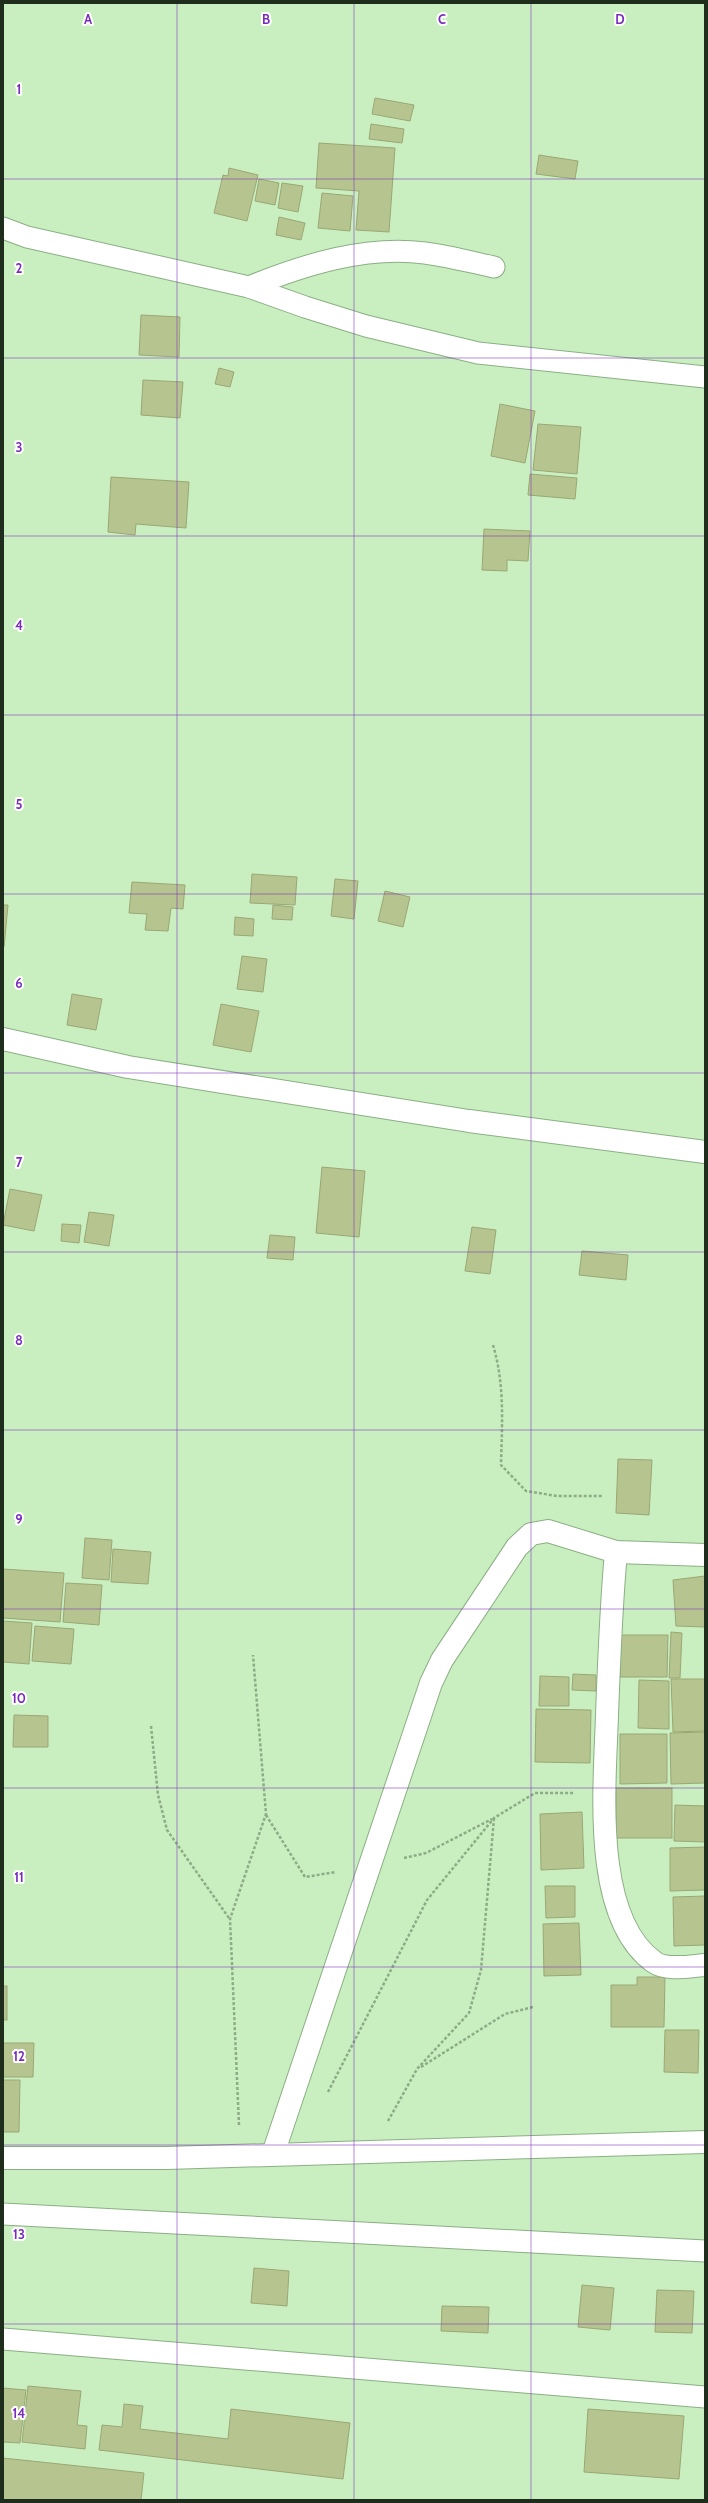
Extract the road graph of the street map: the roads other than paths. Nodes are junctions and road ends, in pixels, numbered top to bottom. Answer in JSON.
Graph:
{"nodes":[{"id":1,"x":3,"y":228,"type":"edge"},
{"id":2,"x":494,"y":266,"type":"dead end"},
{"id":3,"x":249,"y":287,"type":"junction"},
{"id":4,"x":705,"y":377,"type":"edge"},
{"id":5,"x":3,"y":1040,"type":"edge"},
{"id":6,"x":705,"y":1152,"type":"edge"},
{"id":7,"x":616,"y":1552,"type":"junction"},
{"id":8,"x":705,"y":1555,"type":"edge"},
{"id":9,"x":705,"y":1965,"type":"edge"},
{"id":10,"x":705,"y":2142,"type":"edge"},
{"id":11,"x":273,"y":2154,"type":"junction"},
{"id":12,"x":3,"y":2158,"type":"edge"},
{"id":13,"x":3,"y":2214,"type":"edge"},
{"id":14,"x":705,"y":2251,"type":"edge"},
{"id":15,"x":3,"y":2339,"type":"edge"},
{"id":16,"x":705,"y":2397,"type":"edge"}],
"edges":[{"from":1,"to":3,"type":"lane"},
{"from":2,"to":3,"type":"lane"},
{"from":3,"to":4,"type":"lane"},
{"from":5,"to":6,"type":"street"},
{"from":7,"to":8,"type":"street"},
{"from":7,"to":9,"type":"street"},
{"from":7,"to":11,"type":"street"},
{"from":10,"to":11,"type":"street"},
{"from":11,"to":12,"type":"street"},
{"from":13,"to":14,"type":"lane"},
{"from":15,"to":16,"type":"lane"}]}
